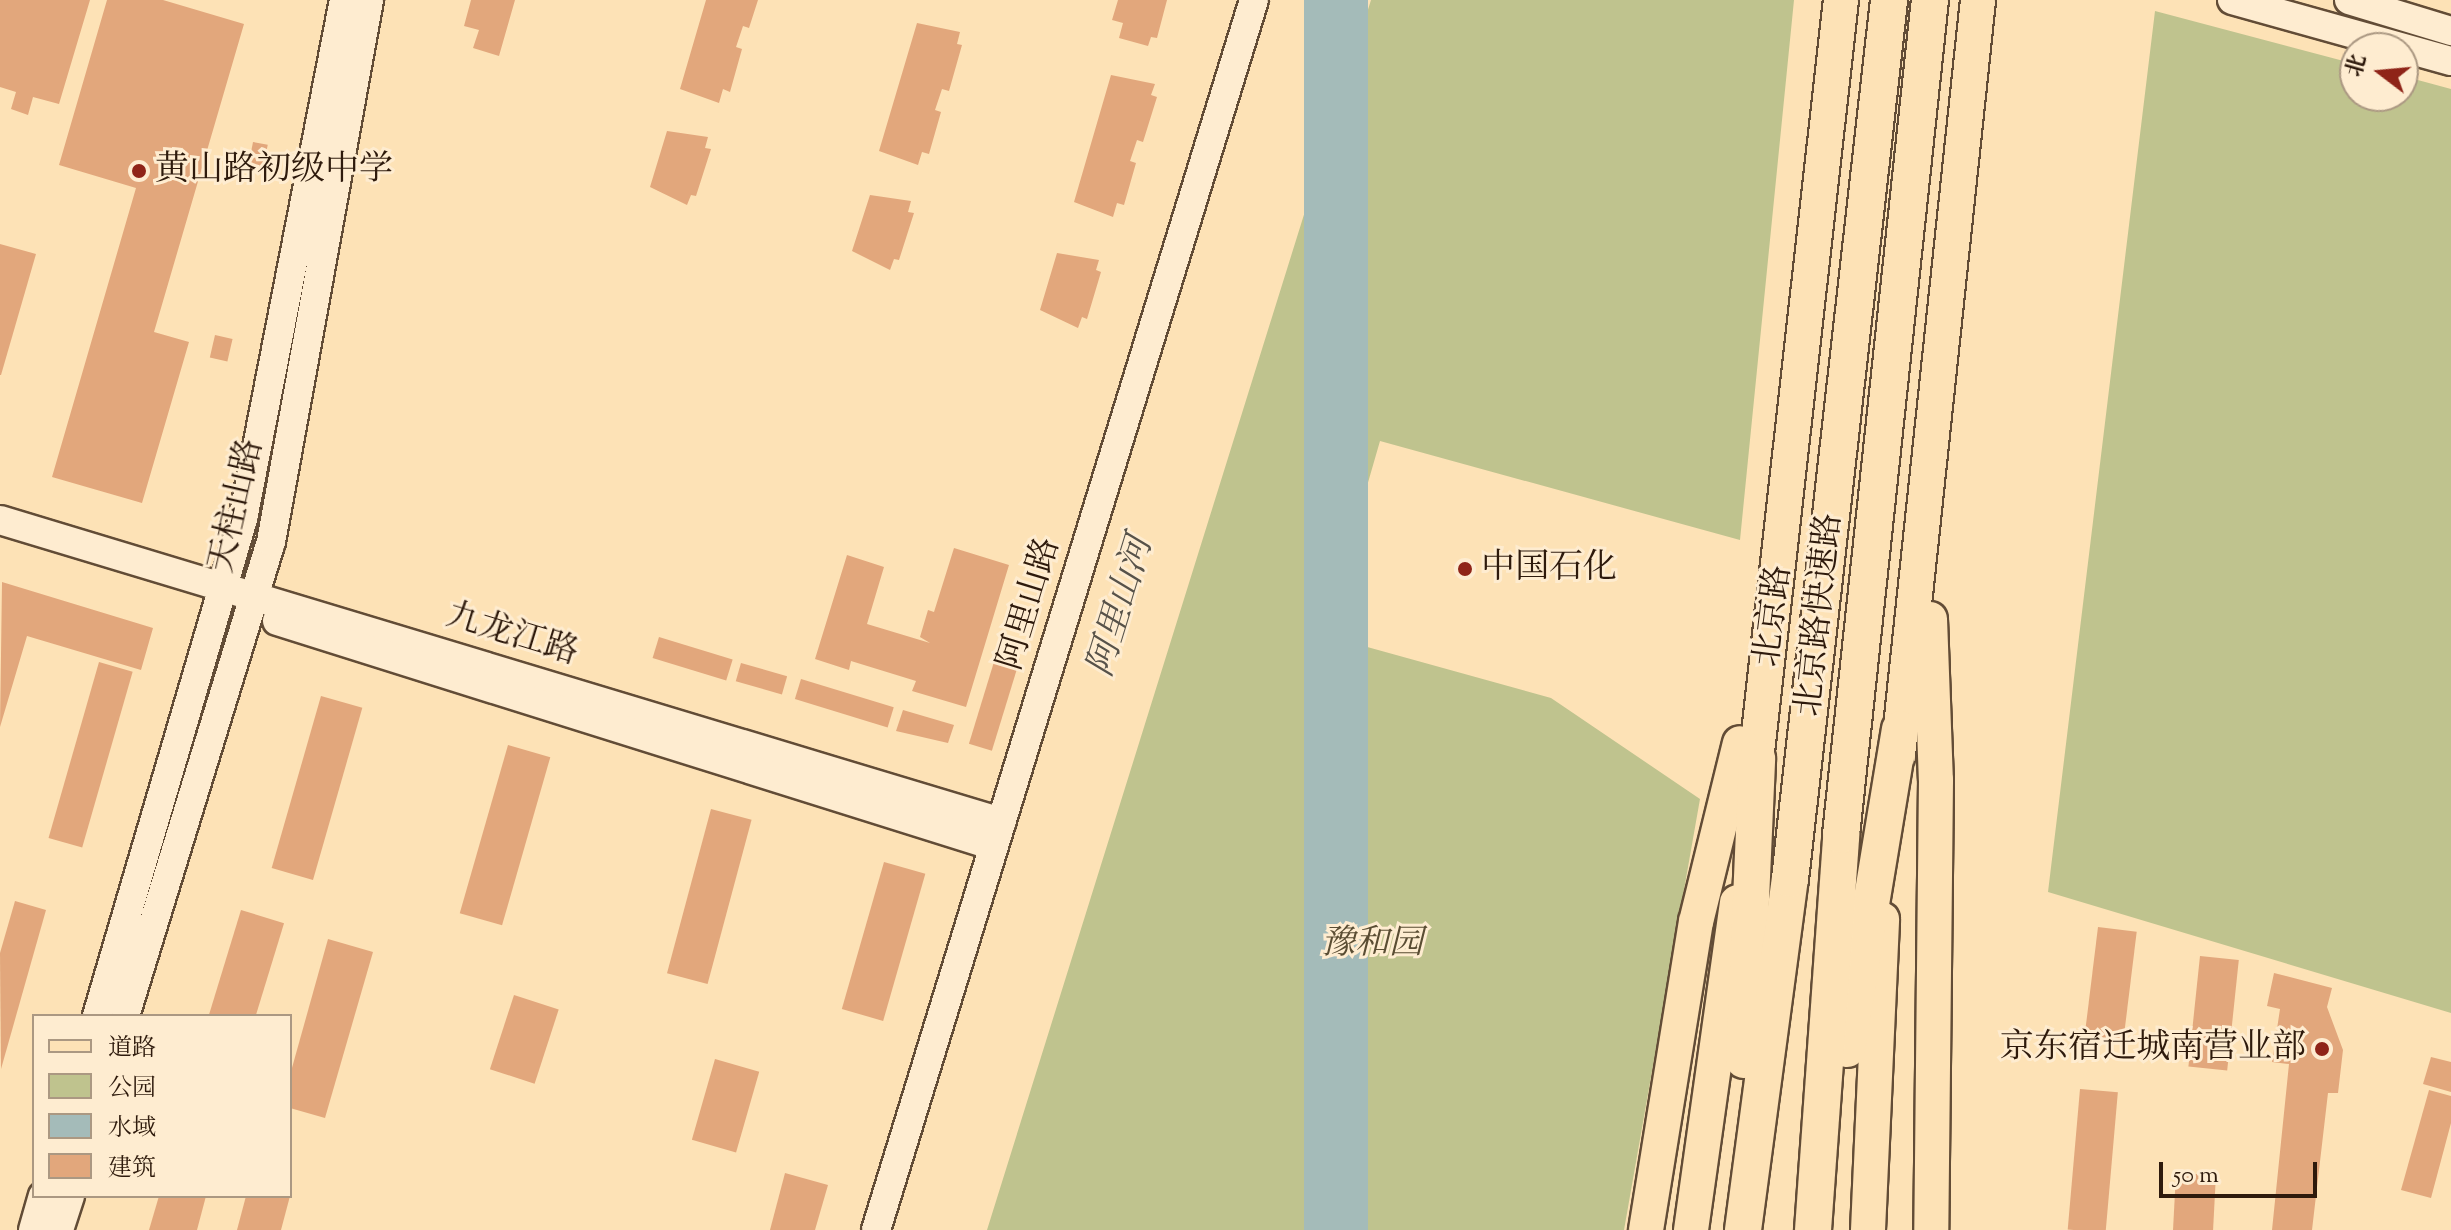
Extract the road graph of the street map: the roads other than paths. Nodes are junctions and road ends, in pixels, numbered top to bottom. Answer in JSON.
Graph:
{"nodes":[{"id":1,"x":344,"y":0,"type":"edge"},
{"id":2,"x":369,"y":0,"type":"edge"},
{"id":3,"x":1254,"y":0,"type":"edge"},
{"id":4,"x":1841,"y":0,"type":"edge"},
{"id":5,"x":1889,"y":0,"type":"edge"},
{"id":6,"x":1930,"y":0,"type":"edge"},
{"id":7,"x":1978,"y":0,"type":"edge"},
{"id":8,"x":2232,"y":0,"type":"edge"},
{"id":9,"x":2349,"y":0,"type":"edge"},
{"id":10,"x":2451,"y":31,"type":"edge"},
{"id":11,"x":2451,"y":61,"type":"edge"},
{"id":12,"x":1928,"y":474,"type":"junction"},
{"id":13,"x":0,"y":520,"type":"edge"},
{"id":14,"x":0,"y":540,"type":"edge"},
{"id":15,"x":222,"y":595,"type":"junction"},
{"id":16,"x":1776,"y":599,"type":"junction"},
{"id":17,"x":252,"y":603,"type":"junction"},
{"id":18,"x":1900,"y":729,"type":"junction"},
{"id":19,"x":1757,"y":758,"type":"junction"},
{"id":20,"x":998,"y":834,"type":"junction"},
{"id":21,"x":98,"y":1014,"type":"edge"},
{"id":22,"x":126,"y":1014,"type":"edge"},
{"id":23,"x":42,"y":1198,"type":"edge"},
{"id":24,"x":69,"y":1198,"type":"edge"},
{"id":25,"x":33,"y":1230,"type":"edge"},
{"id":26,"x":59,"y":1230,"type":"edge"},
{"id":27,"x":876,"y":1230,"type":"edge"},
{"id":28,"x":1646,"y":1230,"type":"edge"},
{"id":29,"x":1691,"y":1230,"type":"edge"},
{"id":30,"x":1724,"y":1230,"type":"edge"},
{"id":31,"x":1743,"y":1230,"type":"edge"},
{"id":32,"x":1813,"y":1230,"type":"edge"},
{"id":33,"x":1836,"y":1230,"type":"edge"},
{"id":34,"x":1868,"y":1230,"type":"edge"},
{"id":35,"x":1931,"y":1230,"type":"edge"}],
"edges":[{"from":1,"to":15,"type":"street","name":"天柱山路"},
{"from":2,"to":17,"type":"street","name":"天柱山路"},
{"from":3,"to":20,"type":"street","name":"阿里山路"},
{"from":4,"to":16,"type":"main road","name":"北京路"},
{"from":5,"to":31,"type":"highway","name":"北京路快速路"},
{"from":6,"to":32,"type":"highway","name":"北京路快速路"},
{"from":7,"to":12,"type":"main road"},
{"from":8,"to":11,"type":"street"},
{"from":9,"to":10,"type":"street"},
{"from":12,"to":18,"type":"main road"},
{"from":12,"to":35,"type":"main road"},
{"from":13,"to":15,"type":"street","name":"九龙江路"},
{"from":14,"to":15,"type":"street","name":"九龙江路"},
{"from":15,"to":17,"type":"street","name":"九龙江路"},
{"from":15,"to":21,"type":"street","name":"天柱山路"},
{"from":16,"to":19,"type":"main road","name":"北京路"},
{"from":16,"to":28,"type":"main road"},
{"from":17,"to":20,"type":"street","name":"九龙江路"},
{"from":17,"to":22,"type":"street","name":"天柱山路"},
{"from":18,"to":33,"type":"highway"},
{"from":18,"to":34,"type":"main road"},
{"from":19,"to":29,"type":"main road","name":"北京路"},
{"from":19,"to":30,"type":"highway"},
{"from":20,"to":27,"type":"street","name":"阿里山路"},
{"from":23,"to":25,"type":"street"},
{"from":24,"to":26,"type":"street"}]}
